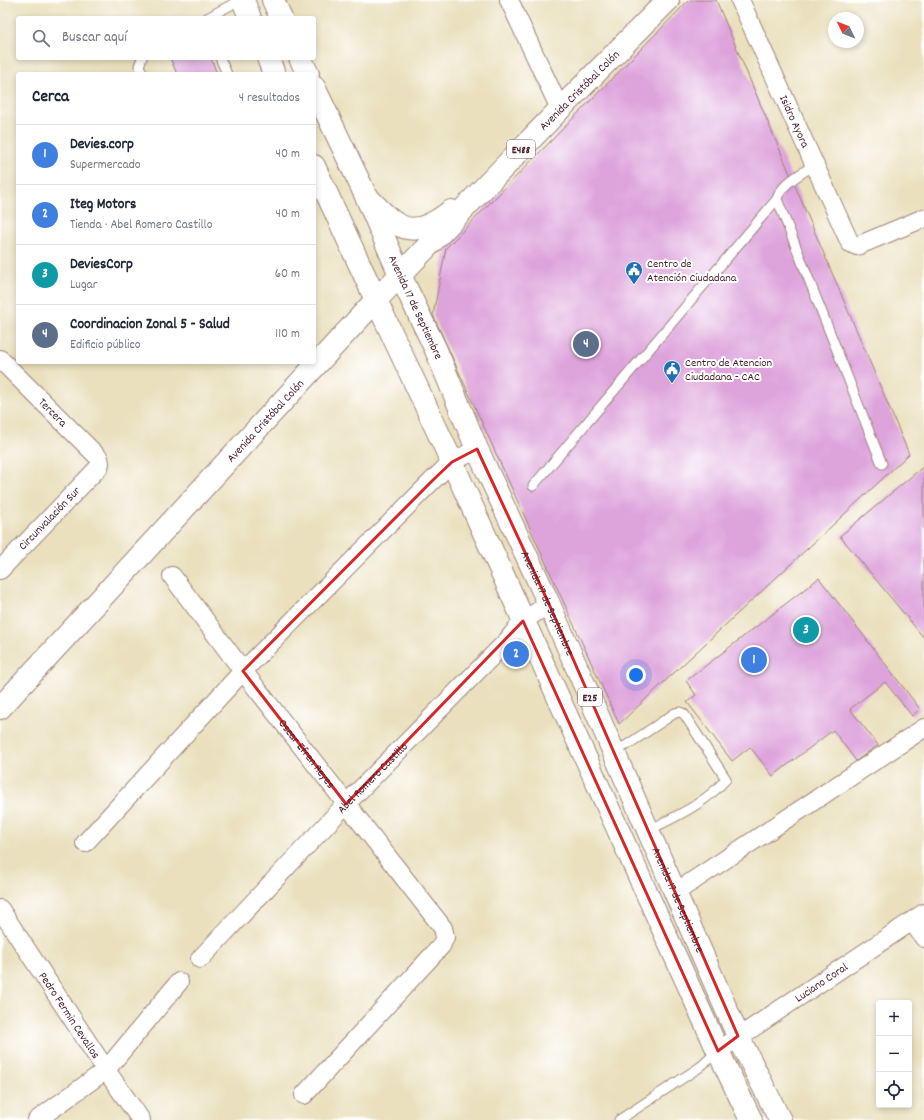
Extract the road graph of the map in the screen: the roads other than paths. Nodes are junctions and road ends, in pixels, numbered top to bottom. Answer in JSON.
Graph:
{"nodes":[{"id":1,"x":241,"y":0,"type":"edge"},
{"id":2,"x":273,"y":0,"type":"edge"},
{"id":3,"x":509,"y":0,"type":"edge"},
{"id":4,"x":668,"y":0,"type":"edge"},
{"id":5,"x":740,"y":0,"type":"edge"},
{"id":6,"x":211,"y":16,"type":"edge"},
{"id":7,"x":249,"y":16,"type":"edge"},
{"id":8,"x":280,"y":16,"type":"edge"},
{"id":9,"x":141,"y":60,"type":"edge"},
{"id":10,"x":221,"y":60,"type":"edge"},
{"id":11,"x":269,"y":60,"type":"edge"},
{"id":12,"x":301,"y":60,"type":"edge"},
{"id":13,"x":142,"y":72,"type":"edge"},
{"id":14,"x":226,"y":72,"type":"edge"},
{"id":15,"x":273,"y":72,"type":"edge"},
{"id":16,"x":307,"y":72,"type":"edge"},
{"id":17,"x":316,"y":91,"type":"edge"},
{"id":18,"x":560,"y":109,"type":"junction"},
{"id":19,"x":814,"y":165,"type":"junction"},
{"id":20,"x":316,"y":171,"type":"edge"},
{"id":21,"x":488,"y":183,"type":"junction"},
{"id":22,"x":366,"y":196,"type":"junction"},
{"id":23,"x":777,"y":199,"type":"junction"},
{"id":24,"x":924,"y":218,"type":"edge"},
{"id":25,"x":400,"y":275,"type":"junction"},
{"id":26,"x":376,"y":300,"type":"junction"},
{"id":27,"x":0,"y":359,"type":"edge"},
{"id":28,"x":477,"y":449,"type":"junction"},
{"id":29,"x":452,"y":462,"type":"junction"},
{"id":30,"x":882,"y":464,"type":"dead end"},
{"id":31,"x":99,"y":467,"type":"joint"},
{"id":32,"x":533,"y":486,"type":"dead end"},
{"id":33,"x":0,"y":570,"type":"edge"},
{"id":34,"x":172,"y":576,"type":"dead end"},
{"id":35,"x":550,"y":604,"type":"junction"},
{"id":36,"x":523,"y":621,"type":"junction"},
{"id":37,"x":243,"y":671,"type":"junction"},
{"id":38,"x":0,"y":708,"type":"edge"},
{"id":39,"x":924,"y":728,"type":"edge"},
{"id":40,"x":614,"y":751,"type":"junction"},
{"id":41,"x":346,"y":804,"type":"junction"},
{"id":42,"x":649,"y":830,"type":"junction"},
{"id":43,"x":85,"y":843,"type":"dead end"},
{"id":44,"x":676,"y":892,"type":"junction"},
{"id":45,"x":0,"y":909,"type":"edge"},
{"id":46,"x":918,"y":917,"type":"edge"},
{"id":47,"x":924,"y":938,"type":"edge"},
{"id":48,"x":200,"y":959,"type":"dead end"},
{"id":49,"x":179,"y":982,"type":"dead end"},
{"id":50,"x":738,"y":1036,"type":"junction"},
{"id":51,"x":718,"y":1051,"type":"junction"},
{"id":52,"x":106,"y":1070,"type":"junction"},
{"id":53,"x":304,"y":1096,"type":"dead end"},
{"id":54,"x":37,"y":1120,"type":"edge"},
{"id":55,"x":141,"y":1120,"type":"edge"},
{"id":56,"x":619,"y":1120,"type":"edge"},
{"id":57,"x":751,"y":1120,"type":"edge"},
{"id":58,"x":780,"y":1120,"type":"edge"}],
"edges":[{"from":1,"to":6,"type":"lane"},
{"from":1,"to":7,"type":"main road"},
{"from":2,"to":8,"type":"main road"},
{"from":3,"to":18,"type":"street"},
{"from":4,"to":18,"type":"main road","name":"Avenida Cristóbal Colón","number":"E488"},
{"from":5,"to":19,"type":"street","name":"Isidro Ayora"},
{"from":9,"to":13,"type":"lane"},
{"from":10,"to":14,"type":"lane"},
{"from":11,"to":15,"type":"main road"},
{"from":12,"to":16,"type":"main road"},
{"from":17,"to":22,"type":"main road","name":"Avenida 17 de Septiembre","number":"E25"},
{"from":18,"to":21,"type":"main road","name":"Avenida Cristóbal Colón","number":"E488"},
{"from":19,"to":23,"type":"lane"},
{"from":19,"to":24,"type":"street","name":"Isidro Ayora"},
{"from":20,"to":26,"type":"main road","number":"E25"},
{"from":21,"to":22,"type":"main road"},
{"from":21,"to":25,"type":"main road","name":"Avenida Cristóbal Colón","number":"E488"},
{"from":22,"to":25,"type":"main road","name":"Avenida 17 de Septiembre","number":"E25"},
{"from":23,"to":30,"type":"lane"},
{"from":23,"to":32,"type":"lane"},
{"from":25,"to":26,"type":"main road","name":"Avenida Cristóbal Colón","number":"E488"},
{"from":25,"to":28,"type":"main road","name":"Avenida 17 de Septiembre","number":"E25"},
{"from":26,"to":29,"type":"main road","number":"E25"},
{"from":26,"to":38,"type":"main road","name":"Avenida Cristóbal Colón"},
{"from":27,"to":31,"type":"street","name":"Tercera"},
{"from":28,"to":29,"type":"street"},
{"from":28,"to":35,"type":"main road","name":"Avenida 17 de Septiembre","number":"E25"},
{"from":29,"to":36,"type":"main road","number":"E25"},
{"from":29,"to":37,"type":"street"},
{"from":31,"to":33,"type":"street","name":"Circunvalación Sur"},
{"from":34,"to":37,"type":"street","name":"Oscar Efren Reyes"},
{"from":35,"to":36,"type":"street","name":"Abel Romero Castillo"},
{"from":35,"to":40,"type":"main road","name":"Avenida 17 de Septiembre","number":"E25"},
{"from":36,"to":41,"type":"street","name":"Abel Romero Castillo"},
{"from":36,"to":51,"type":"main road","number":"E25"},
{"from":37,"to":41,"type":"street","name":"Oscar Efren Reyes"},
{"from":37,"to":43,"type":"street"},
{"from":39,"to":44,"type":"street"},
{"from":40,"to":42,"type":"main road","name":"Avenida 17 de Septiembre","number":"E25"},
{"from":40,"to":42,"type":"lane"},
{"from":41,"to":48,"type":"street","name":"Abel Romero Castillo"},
{"from":41,"to":53,"type":"street","name":"Oscar Efren Reyes"},
{"from":42,"to":44,"type":"main road","name":"Avenida 17 de Septiembre","number":"E25"},
{"from":44,"to":50,"type":"main road","name":"Avenida 17 de Septiembre","number":"E25"},
{"from":45,"to":52,"type":"street","name":"Pedro Fermin Cevallos"},
{"from":46,"to":47,"type":"street"},
{"from":46,"to":50,"type":"street","name":"Luciano Coral"},
{"from":49,"to":52,"type":"street"},
{"from":50,"to":51,"type":"street","name":"Luciano Coral"},
{"from":50,"to":58,"type":"main road","name":"Avenida 17 de Septiembre","number":"E25"},
{"from":51,"to":56,"type":"lane"},
{"from":51,"to":57,"type":"main road","number":"E25"},
{"from":52,"to":54,"type":"street"},
{"from":52,"to":55,"type":"street","name":"Pedro Fermin Cevallos"}]}
